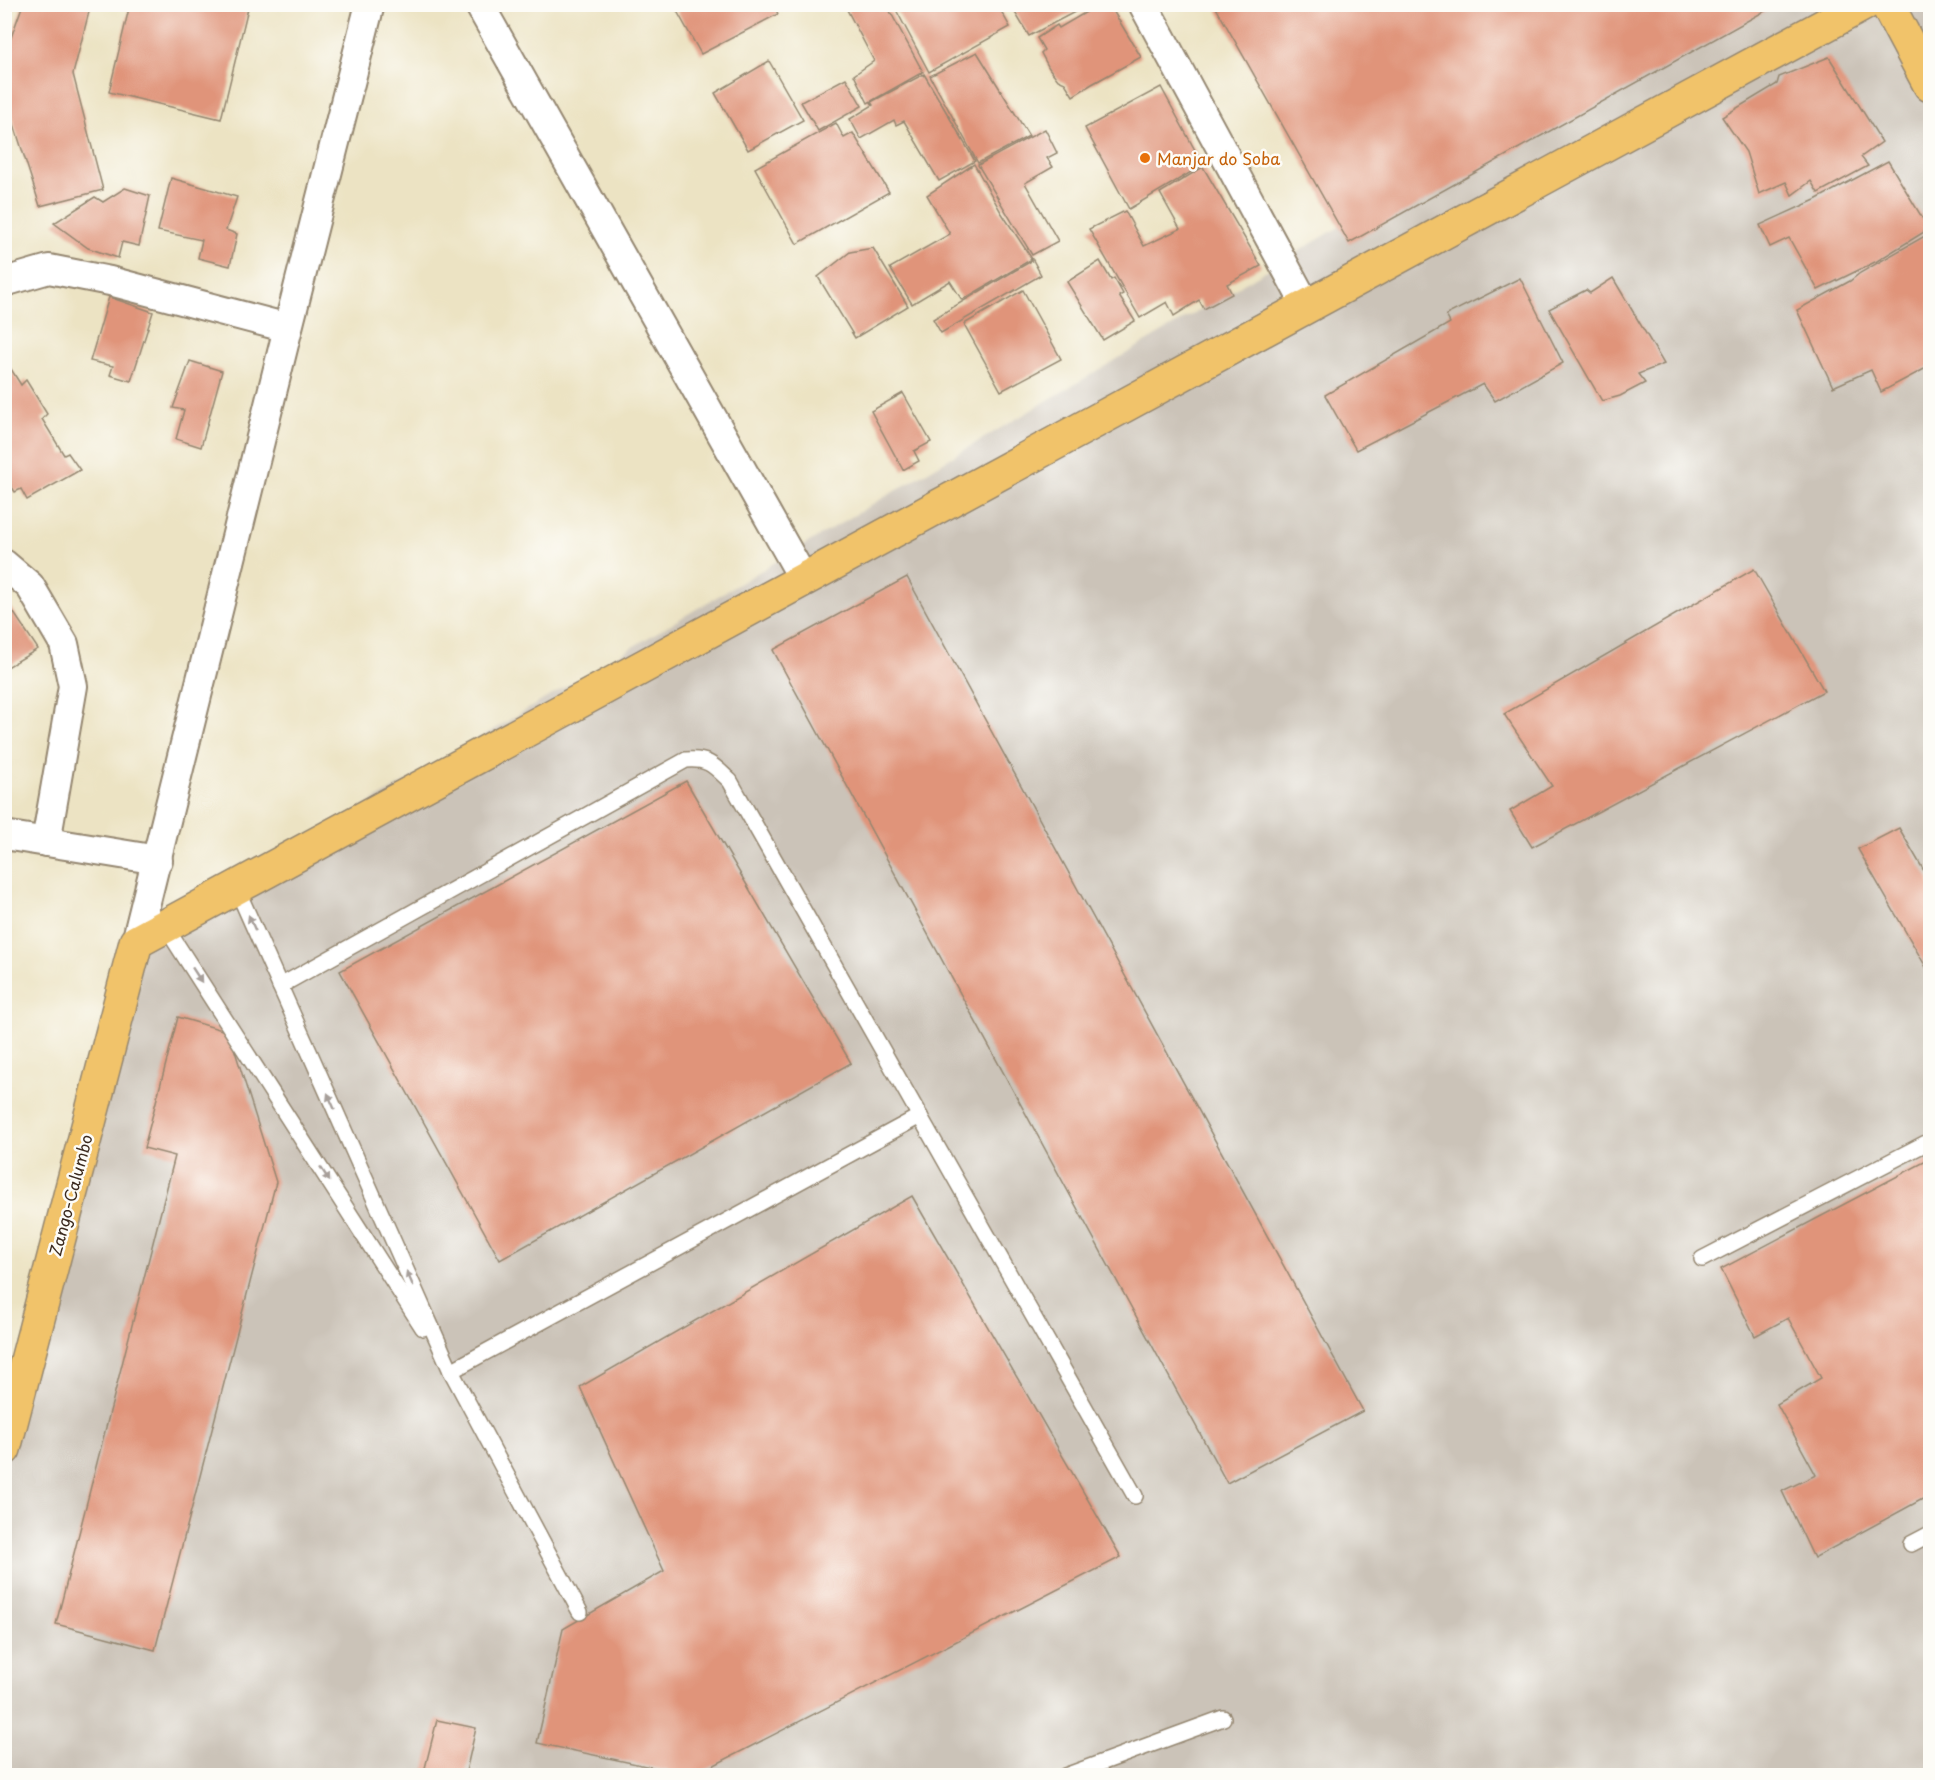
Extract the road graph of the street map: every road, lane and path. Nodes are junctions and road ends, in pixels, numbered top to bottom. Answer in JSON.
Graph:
{"nodes":[{"id":1,"x":370,"y":4,"type":"edge"},
{"id":2,"x":479,"y":4,"type":"edge"},
{"id":3,"x":1143,"y":4,"type":"edge"},
{"id":4,"x":1864,"y":4,"type":"edge"},
{"id":5,"x":1887,"y":4,"type":"edge"},
{"id":6,"x":1930,"y":85,"type":"edge"},
{"id":7,"x":4,"y":282,"type":"edge"},
{"id":8,"x":1307,"y":307,"type":"junction"},
{"id":9,"x":288,"y":328,"type":"junction"},
{"id":10,"x":4,"y":564,"type":"edge"},
{"id":11,"x":804,"y":580,"type":"junction"},
{"id":12,"x":4,"y":835,"type":"edge"},
{"id":13,"x":46,"y":842,"type":"junction"},
{"id":14,"x":158,"y":860,"type":"junction"},
{"id":15,"x":236,"y":887,"type":"junction"},
{"id":16,"x":165,"y":926,"type":"junction"},
{"id":17,"x":136,"y":942,"type":"junction"},
{"id":18,"x":280,"y":986,"type":"junction"},
{"id":19,"x":920,"y":1116,"type":"junction"},
{"id":20,"x":1930,"y":1141,"type":"edge"},
{"id":21,"x":1702,"y":1258,"type":"dead end"},
{"id":22,"x":451,"y":1371,"type":"junction"},
{"id":23,"x":4,"y":1449,"type":"edge"},
{"id":24,"x":1135,"y":1496,"type":"dead end"},
{"id":25,"x":1930,"y":1534,"type":"edge"},
{"id":26,"x":1911,"y":1544,"type":"dead end"},
{"id":27,"x":580,"y":1612,"type":"dead end"},
{"id":28,"x":1223,"y":1718,"type":"dead end"},
{"id":29,"x":1065,"y":1776,"type":"edge"}],
"edges":[{"from":1,"to":9,"type":"street"},
{"from":2,"to":11,"type":"street"},
{"from":3,"to":8,"type":"street"},
{"from":4,"to":8,"type":"main road"},
{"from":5,"to":6,"type":"main road"},
{"from":7,"to":9,"type":"street"},
{"from":8,"to":11,"type":"main road"},
{"from":9,"to":14,"type":"street"},
{"from":10,"to":13,"type":"street"},
{"from":11,"to":15,"type":"main road"},
{"from":12,"to":13,"type":"street"},
{"from":13,"to":14,"type":"street"},
{"from":14,"to":17,"type":"street"},
{"from":15,"to":16,"type":"main road"},
{"from":18,"to":15,"type":"lane","one_way":true},
{"from":16,"to":17,"type":"main road"},
{"from":16,"to":22,"type":"lane","one_way":true},
{"from":17,"to":23,"type":"main road","name":"Zango-Calumbo"},
{"from":18,"to":19,"type":"lane"},
{"from":22,"to":18,"type":"lane","one_way":true},
{"from":19,"to":22,"type":"lane"},
{"from":19,"to":24,"type":"lane"},
{"from":20,"to":21,"type":"lane"},
{"from":22,"to":27,"type":"lane"},
{"from":25,"to":26,"type":"lane"},
{"from":28,"to":29,"type":"lane"}]}
